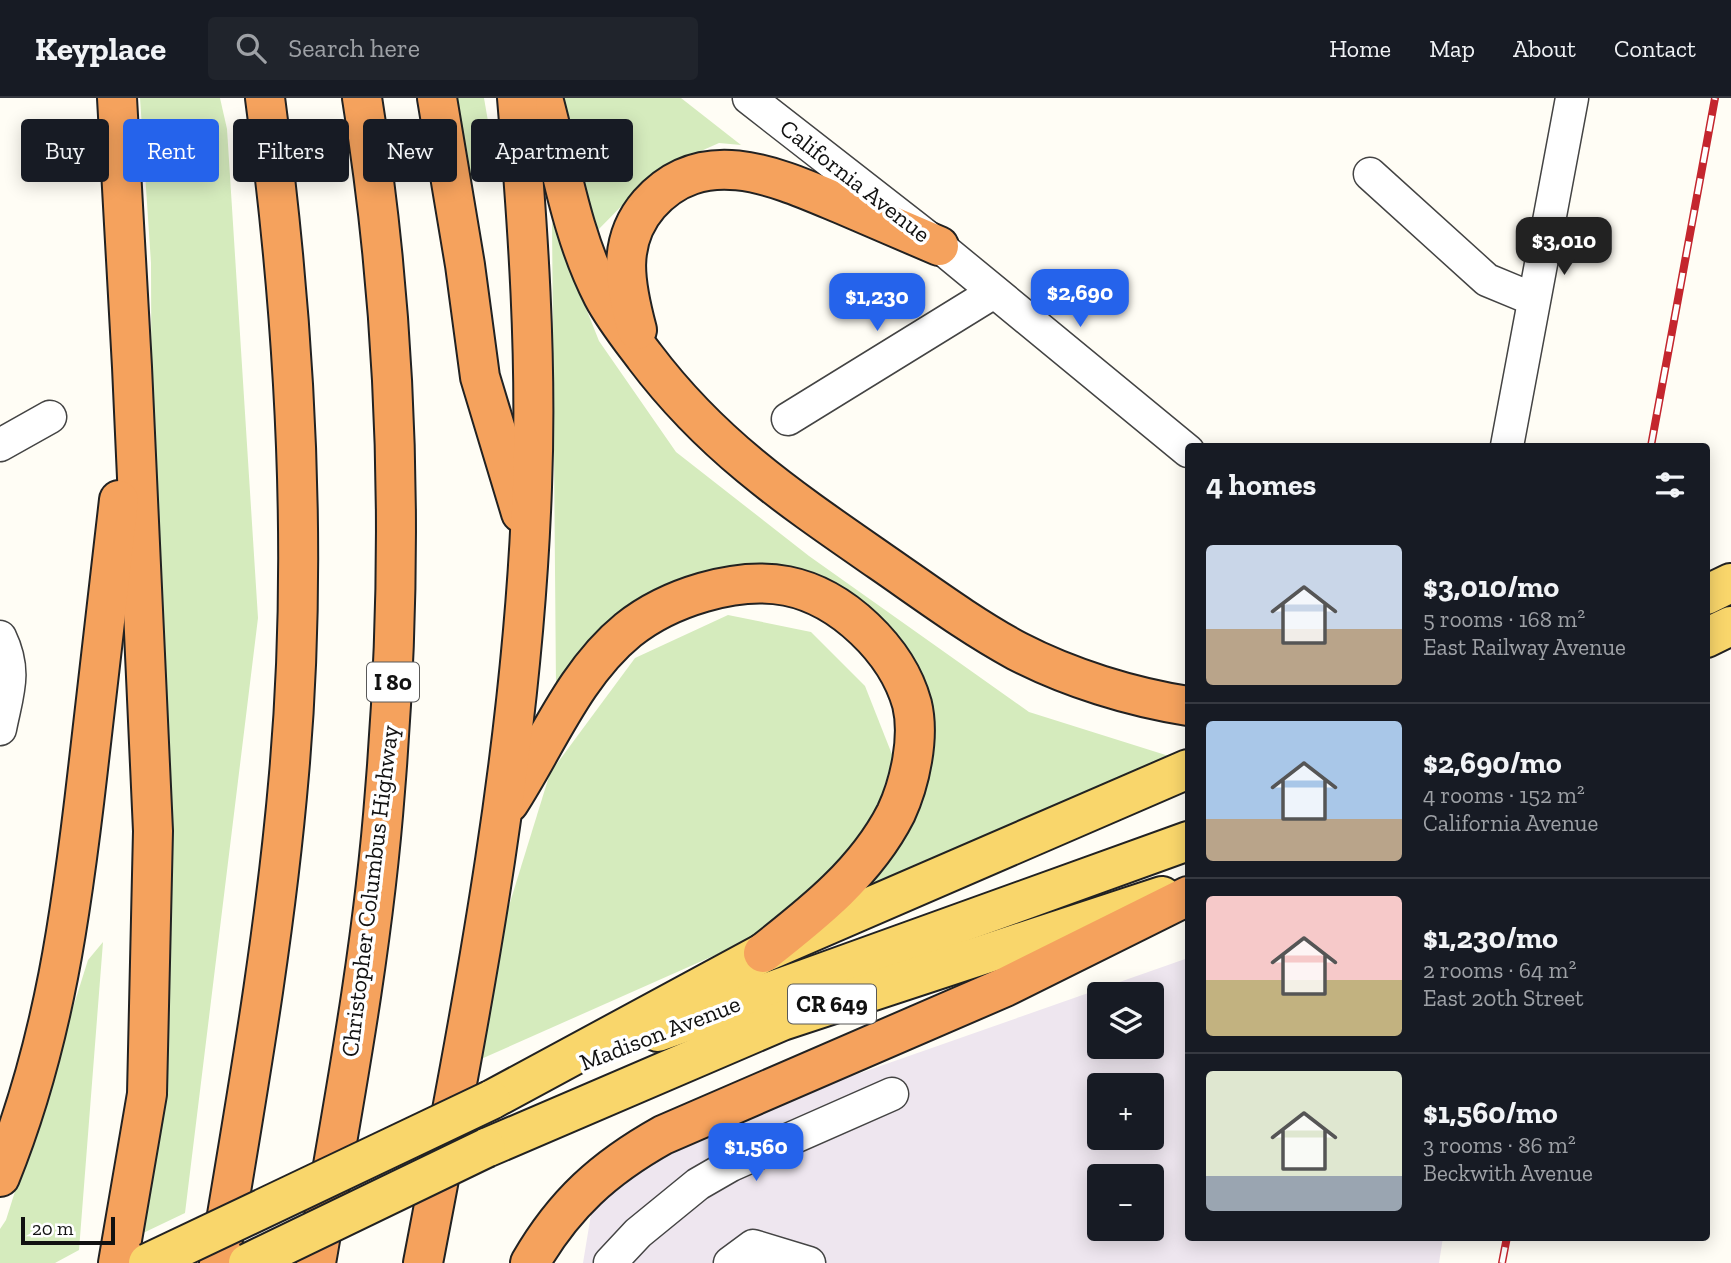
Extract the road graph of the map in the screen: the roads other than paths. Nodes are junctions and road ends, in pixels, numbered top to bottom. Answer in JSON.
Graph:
{"nodes":[{"id":1,"x":117,"y":98,"type":"edge"},
{"id":2,"x":265,"y":98,"type":"edge"},
{"id":3,"x":362,"y":98,"type":"edge"},
{"id":4,"x":437,"y":98,"type":"edge"},
{"id":5,"x":517,"y":98,"type":"edge"},
{"id":6,"x":543,"y":98,"type":"edge"},
{"id":7,"x":749,"y":98,"type":"edge"},
{"id":8,"x":1572,"y":98,"type":"edge"},
{"id":9,"x":1370,"y":174,"type":"dead end"},
{"id":10,"x":939,"y":246,"type":"junction"},
{"id":11,"x":993,"y":292,"type":"junction"},
{"id":12,"x":1534,"y":299,"type":"junction"},
{"id":13,"x":654,"y":370,"type":"junction"},
{"id":14,"x":132,"y":386,"type":"junction"},
{"id":15,"x":50,"y":417,"type":"dead end"},
{"id":16,"x":788,"y":419,"type":"dead end"},
{"id":17,"x":1508,"y":443,"type":"edge"},
{"id":18,"x":0,"y":445,"type":"edge"},
{"id":19,"x":1185,"y":449,"type":"edge"},
{"id":20,"x":529,"y":539,"type":"junction"},
{"id":21,"x":1731,"y":583,"type":"edge"},
{"id":22,"x":1710,"y":593,"type":"edge"},
{"id":23,"x":1731,"y":626,"type":"edge"},
{"id":24,"x":1710,"y":636,"type":"edge"},
{"id":25,"x":0,"y":637,"type":"edge"},
{"id":26,"x":1185,"y":705,"type":"edge"},
{"id":27,"x":0,"y":729,"type":"edge"},
{"id":28,"x":1185,"y":770,"type":"edge"},
{"id":29,"x":504,"y":811,"type":"junction"},
{"id":30,"x":1185,"y":842,"type":"edge"},
{"id":31,"x":1185,"y":888,"type":"edge"},
{"id":32,"x":1185,"y":897,"type":"edge"},
{"id":33,"x":763,"y":953,"type":"junction"},
{"id":34,"x":892,"y":1094,"type":"dead end"},
{"id":35,"x":491,"y":1100,"type":"junction"},
{"id":36,"x":0,"y":1177,"type":"edge"},
{"id":37,"x":118,"y":1263,"type":"edge"},
{"id":38,"x":148,"y":1263,"type":"edge"},
{"id":39,"x":219,"y":1263,"type":"edge"},
{"id":40,"x":248,"y":1263,"type":"edge"},
{"id":41,"x":316,"y":1263,"type":"edge"},
{"id":42,"x":423,"y":1263,"type":"edge"},
{"id":43,"x":530,"y":1263,"type":"edge"},
{"id":44,"x":610,"y":1263,"type":"edge"},
{"id":45,"x":730,"y":1263,"type":"edge"},
{"id":46,"x":809,"y":1263,"type":"edge"}],
"edges":[{"from":1,"to":14,"type":"highway"},
{"from":2,"to":39,"type":"highway"},
{"from":3,"to":41,"type":"highway","name":"Christopher Columbus Highway","number":"I 80"},
{"from":4,"to":20,"type":"highway"},
{"from":5,"to":20,"type":"highway"},
{"from":6,"to":13,"type":"highway"},
{"from":7,"to":10,"type":"street","name":"California Avenue"},
{"from":8,"to":12,"type":"street"},
{"from":9,"to":12,"type":"street"},
{"from":10,"to":11,"type":"street","name":"California Avenue"},
{"from":10,"to":13,"type":"highway"},
{"from":11,"to":16,"type":"street"},
{"from":11,"to":19,"type":"street","name":"California Avenue"},
{"from":12,"to":17,"type":"street"},
{"from":13,"to":26,"type":"highway"},
{"from":14,"to":36,"type":"highway"},
{"from":14,"to":37,"type":"highway"},
{"from":15,"to":18,"type":"street"},
{"from":20,"to":29,"type":"highway"},
{"from":21,"to":22,"type":"main road"},
{"from":23,"to":24,"type":"main road"},
{"from":25,"to":27,"type":"street"},
{"from":28,"to":33,"type":"main road"},
{"from":29,"to":33,"type":"highway"},
{"from":29,"to":42,"type":"highway"},
{"from":30,"to":35,"type":"main road","name":"Madison Avenue","number":"CR 649"},
{"from":31,"to":40,"type":"main road","name":"Madison Avenue","number":"CR 649","bridge":true},
{"from":32,"to":43,"type":"highway"},
{"from":33,"to":35,"type":"main road"},
{"from":34,"to":44,"type":"street"},
{"from":35,"to":38,"type":"main road","name":"Madison Avenue","number":"CR 649","bridge":true},
{"from":45,"to":46,"type":"street"}]}
